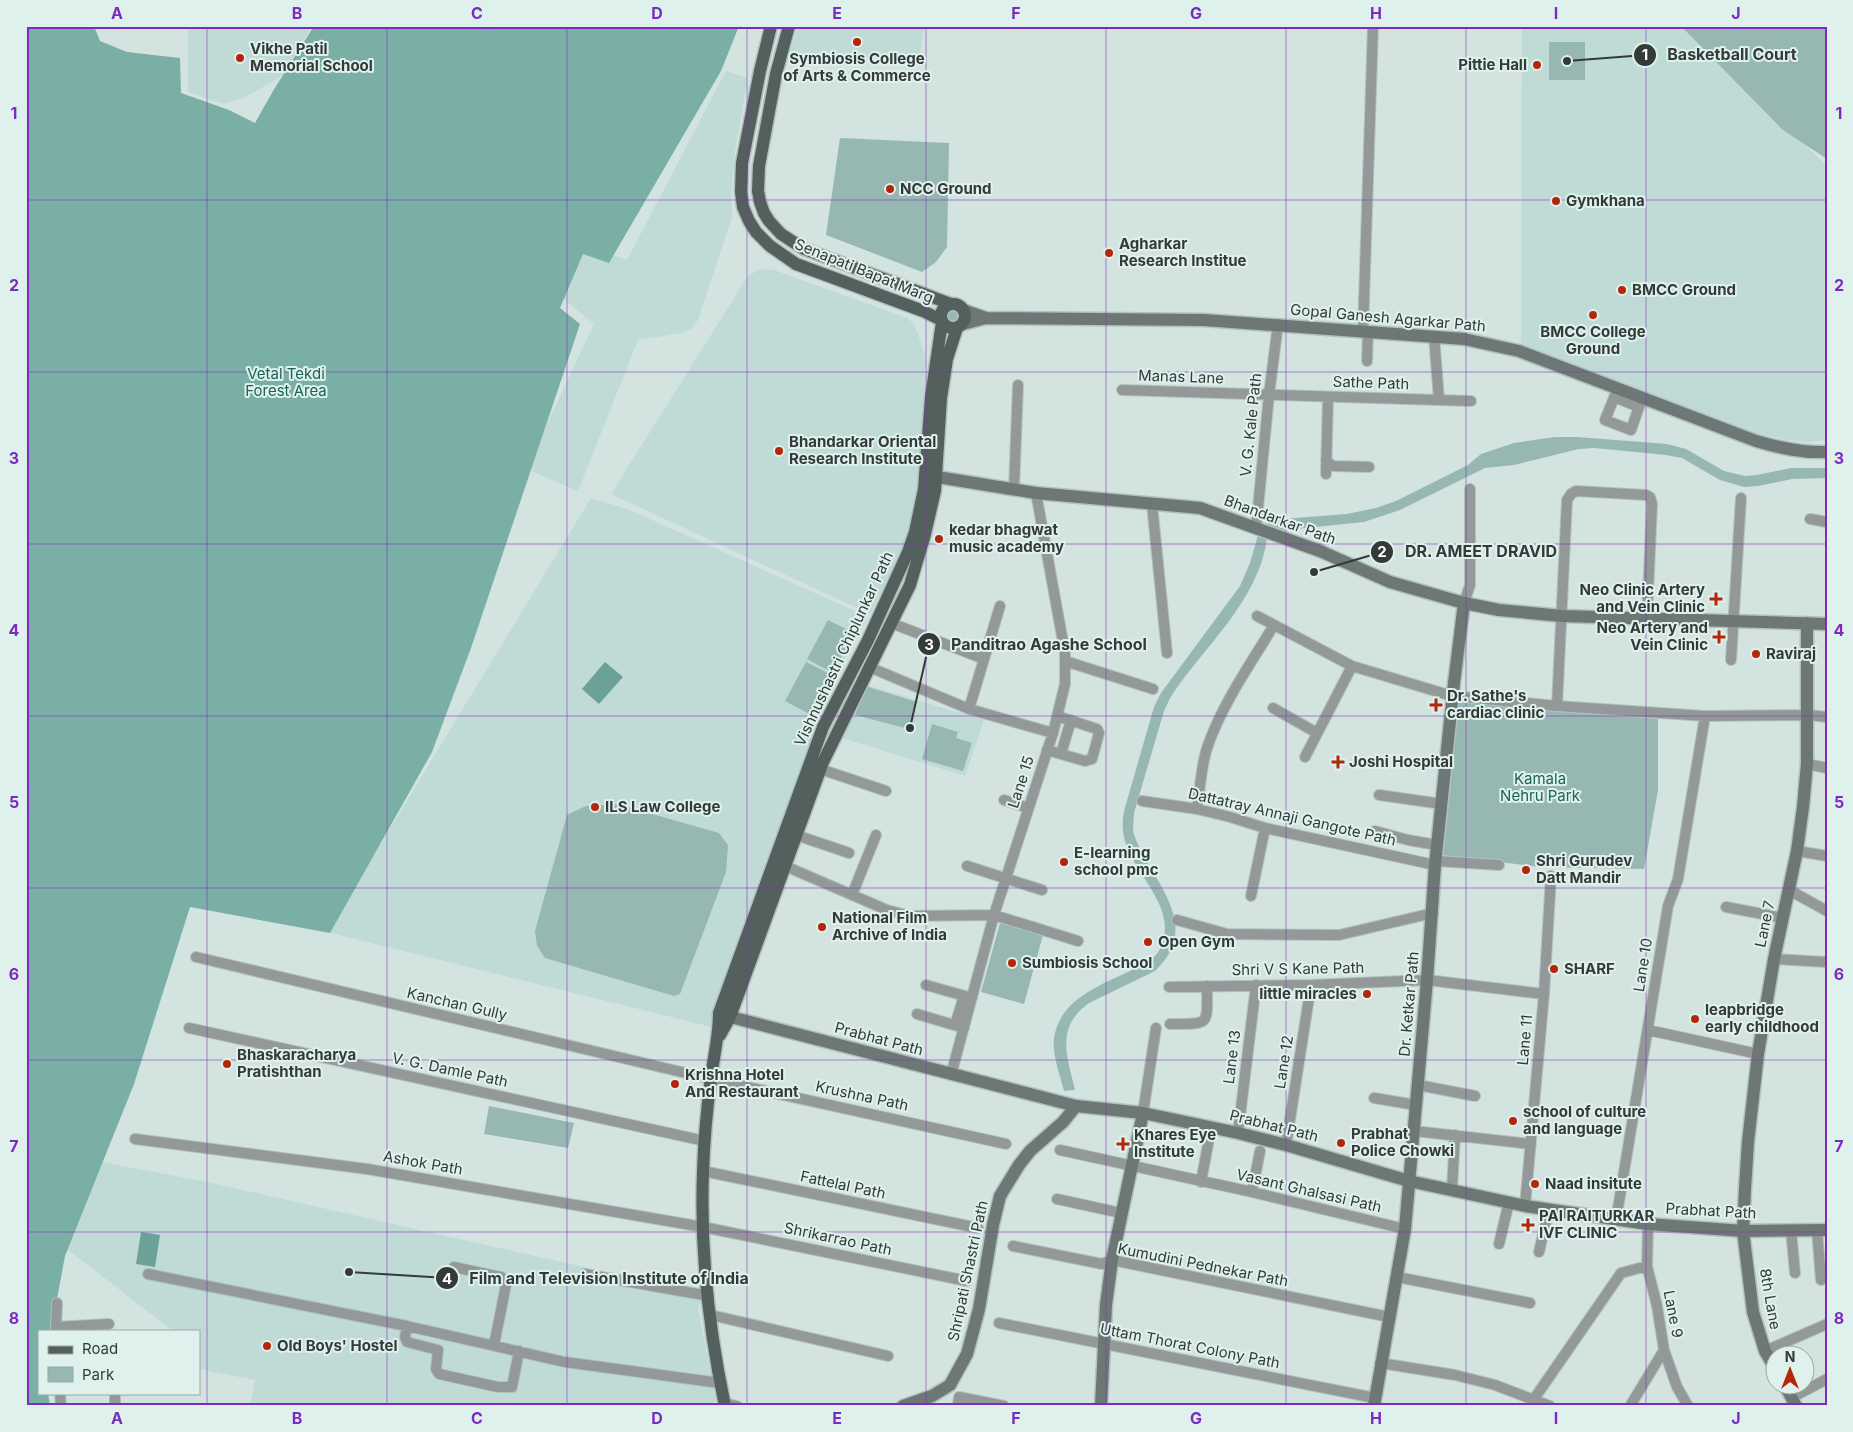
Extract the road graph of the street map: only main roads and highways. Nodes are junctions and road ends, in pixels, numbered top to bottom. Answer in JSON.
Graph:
{"nodes":[{"id":1,"x":771,"y":26,"type":"edge"},
{"id":2,"x":789,"y":26,"type":"edge"},
{"id":3,"x":951,"y":304,"type":"junction"},
{"id":4,"x":941,"y":321,"type":"junction"},
{"id":5,"x":960,"y":326,"type":"junction"},
{"id":6,"x":930,"y":476,"type":"junction"},
{"id":7,"x":725,"y":1015,"type":"junction"},
{"id":8,"x":725,"y":1404,"type":"edge"}],
"edges":[{"from":1,"to":4,"type":"main road","name":"Senapati Bapat Marg"},
{"from":2,"to":3,"type":"main road","name":"Senapati Bapat Marg"},
{"from":3,"to":4,"type":"main road"},
{"from":3,"to":5,"type":"main road"},
{"from":4,"to":5,"type":"main road"},
{"from":4,"to":6,"type":"main road","name":"Vishnushastri Chiplunkar Path"},
{"from":5,"to":6,"type":"main road","name":"Vishnushastri Chiplunkar Path"},
{"from":6,"to":7,"type":"main road","name":"Vishnushastri Chiplunkar Path"},
{"from":6,"to":7,"type":"main road","name":"Vishnushastri Chiplunkar Path"},
{"from":7,"to":8,"type":"main road","name":"Vishnushastri Chiplunkar Path"}]}
